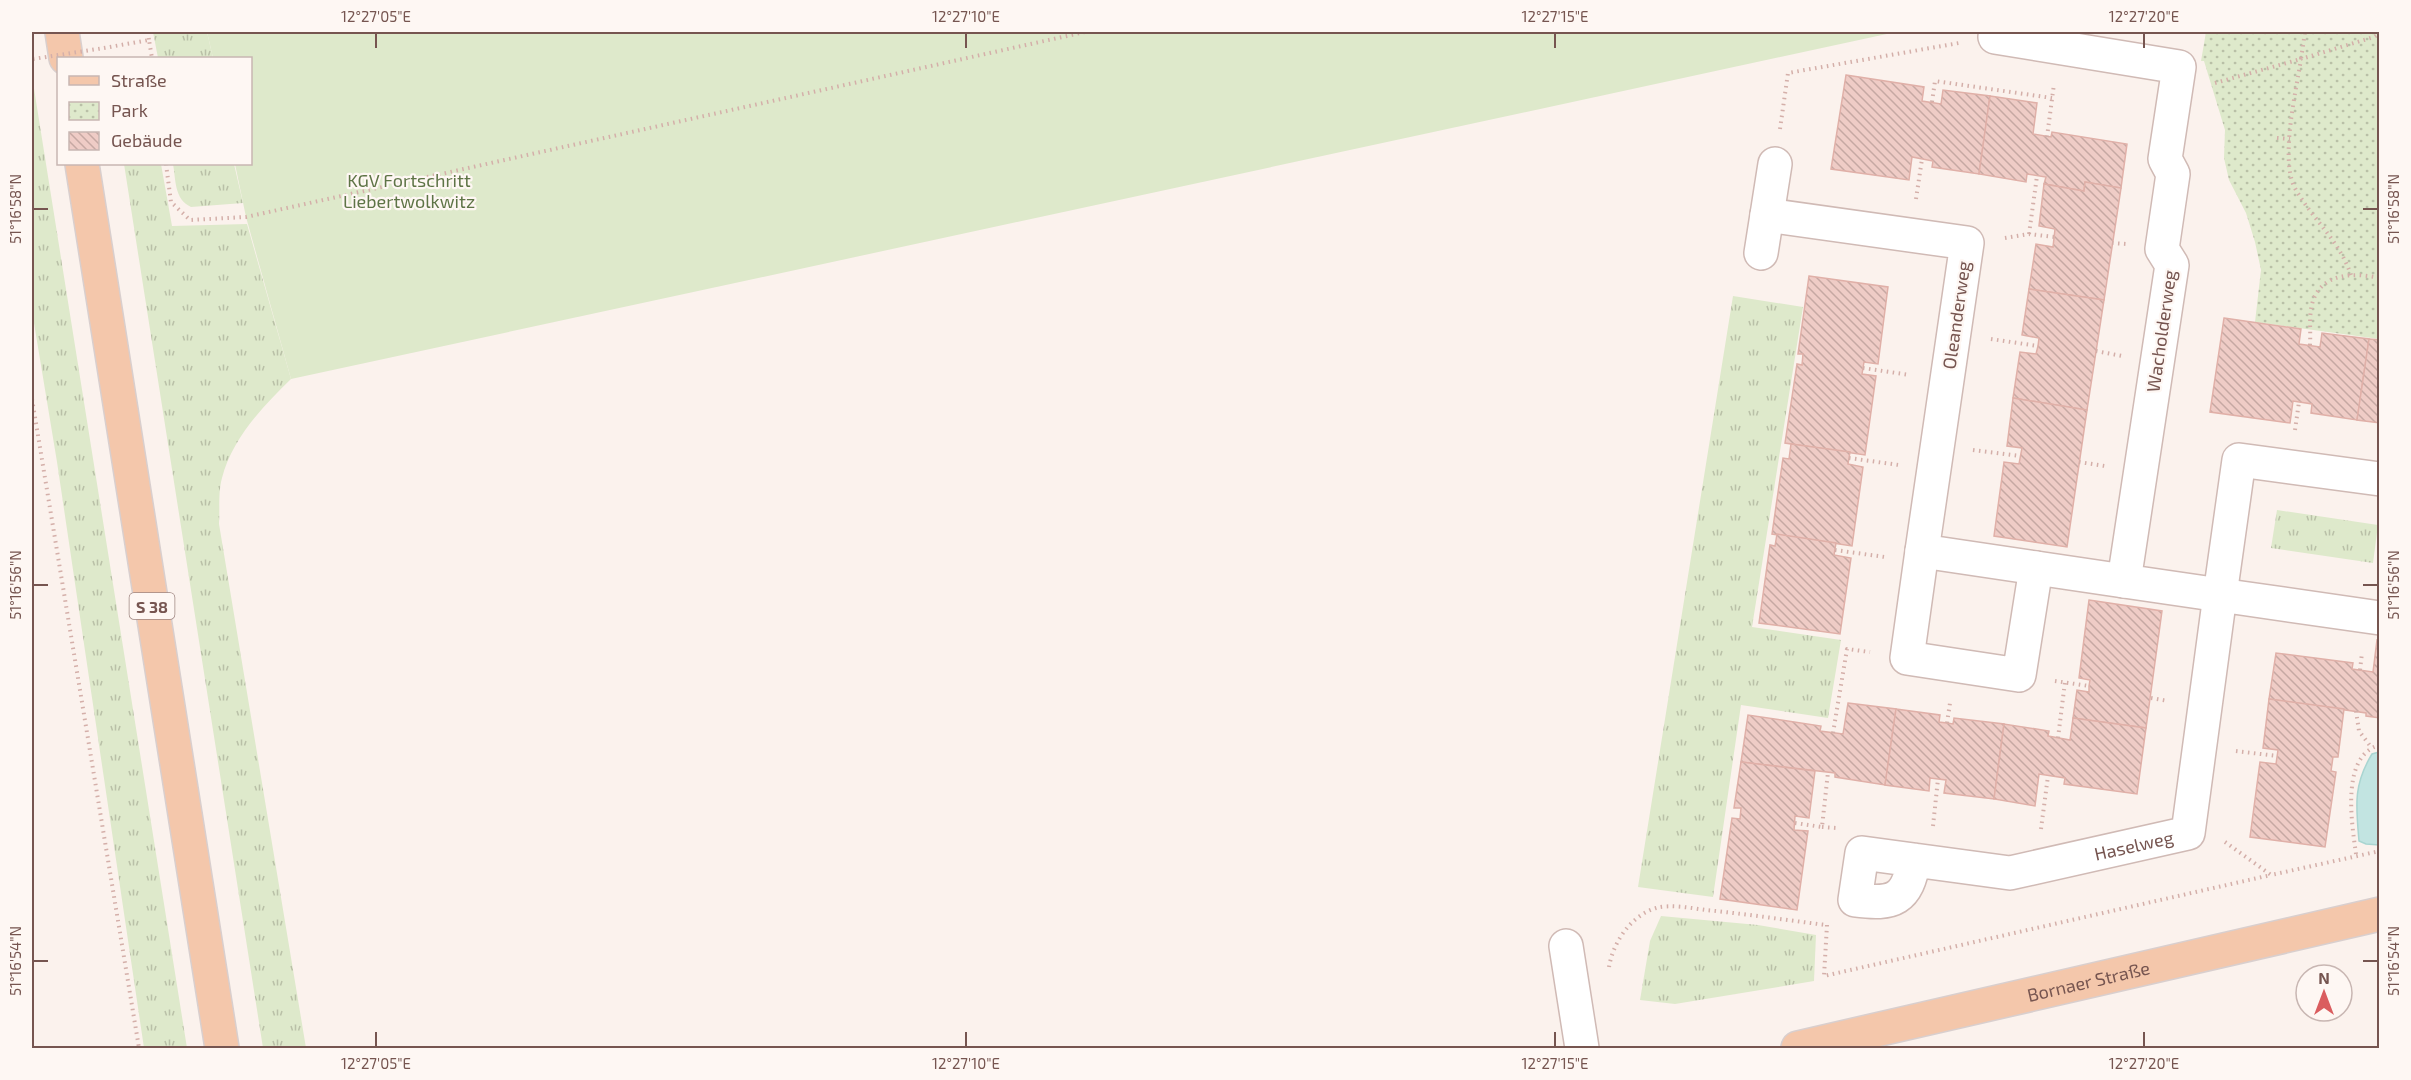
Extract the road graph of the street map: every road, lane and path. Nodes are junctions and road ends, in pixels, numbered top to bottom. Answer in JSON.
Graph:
{"nodes":[{"id":1,"x":62,"y":32,"type":"edge"},
{"id":2,"x":148,"y":32,"type":"edge"},
{"id":3,"x":1085,"y":32,"type":"edge"},
{"id":4,"x":2305,"y":32,"type":"edge"},
{"id":5,"x":2379,"y":33,"type":"edge"},
{"id":6,"x":1995,"y":37,"type":"joint"},
{"id":7,"x":149,"y":40,"type":"junction"},
{"id":8,"x":2059,"y":48,"type":"junction"},
{"id":9,"x":66,"y":57,"type":"edge"},
{"id":10,"x":152,"y":57,"type":"edge"},
{"id":11,"x":2301,"y":58,"type":"junction"},
{"id":12,"x":33,"y":59,"type":"dead end"},
{"id":13,"x":2175,"y":94,"type":"junction"},
{"id":14,"x":2052,"y":98,"type":"junction"},
{"id":15,"x":1932,"y":102,"type":"dead end"},
{"id":16,"x":2047,"y":137,"type":"dead end"},
{"id":17,"x":2277,"y":138,"type":"dead end"},
{"id":18,"x":2290,"y":139,"type":"junction"},
{"id":19,"x":1775,"y":164,"type":"joint"},
{"id":20,"x":82,"y":165,"type":"edge"},
{"id":21,"x":166,"y":165,"type":"edge"},
{"id":22,"x":2037,"y":176,"type":"dead end"},
{"id":23,"x":1767,"y":216,"type":"junction"},
{"id":24,"x":2029,"y":234,"type":"junction"},
{"id":25,"x":2054,"y":237,"type":"dead end"},
{"id":26,"x":1967,"y":243,"type":"junction"},
{"id":27,"x":1761,"y":253,"type":"dead end"},
{"id":28,"x":2351,"y":275,"type":"junction"},
{"id":29,"x":2379,"y":278,"type":"edge"},
{"id":30,"x":1954,"y":333,"type":"junction"},
{"id":31,"x":2310,"y":345,"type":"dead end"},
{"id":32,"x":2038,"y":346,"type":"dead end"},
{"id":33,"x":1863,"y":368,"type":"dead end"},
{"id":34,"x":1947,"y":381,"type":"junction"},
{"id":35,"x":32,"y":399,"type":"edge"},
{"id":36,"x":2299,"y":402,"type":"dead end"},
{"id":37,"x":2297,"y":412,"type":"dead end"},
{"id":38,"x":2020,"y":456,"type":"dead end"},
{"id":39,"x":1849,"y":458,"type":"dead end"},
{"id":40,"x":1936,"y":458,"type":"junction"},
{"id":41,"x":2379,"y":479,"type":"edge"},
{"id":42,"x":1835,"y":550,"type":"dead end"},
{"id":43,"x":1921,"y":557,"type":"junction"},
{"id":44,"x":2036,"y":568,"type":"junction"},
{"id":45,"x":2124,"y":581,"type":"junction"},
{"id":46,"x":2220,"y":595,"type":"junction"},
{"id":47,"x":2379,"y":618,"type":"edge"},
{"id":48,"x":1906,"y":658,"type":"junction"},
{"id":49,"x":2361,"y":660,"type":"dead end"},
{"id":50,"x":2360,"y":670,"type":"dead end"},
{"id":51,"x":2065,"y":682,"type":"dead end"},
{"id":52,"x":2082,"y":685,"type":"dead end"},
{"id":53,"x":2090,"y":686,"type":"dead end"},
{"id":54,"x":2356,"y":711,"type":"dead end"},
{"id":55,"x":1833,"y":733,"type":"dead end"},
{"id":56,"x":2058,"y":738,"type":"dead end"},
{"id":57,"x":2379,"y":745,"type":"edge"},
{"id":58,"x":2371,"y":747,"type":"junction"},
{"id":59,"x":2229,"y":750,"type":"dead end"},
{"id":60,"x":2277,"y":756,"type":"dead end"},
{"id":61,"x":1828,"y":772,"type":"dead end"},
{"id":62,"x":2048,"y":776,"type":"dead end"},
{"id":63,"x":1938,"y":779,"type":"dead end"},
{"id":64,"x":1794,"y":823,"type":"dead end"},
{"id":65,"x":2188,"y":833,"type":"junction"},
{"id":66,"x":2379,"y":851,"type":"edge"},
{"id":67,"x":2356,"y":854,"type":"junction"},
{"id":68,"x":1921,"y":861,"type":"junction"},
{"id":69,"x":2036,"y":868,"type":"junction"},
{"id":70,"x":2271,"y":874,"type":"junction"},
{"id":71,"x":1855,"y":900,"type":"junction"},
{"id":72,"x":2379,"y":914,"type":"edge"},
{"id":73,"x":1827,"y":925,"type":"junction"},
{"id":74,"x":1566,"y":946,"type":"dead end"},
{"id":75,"x":1611,"y":956,"type":"dead end"},
{"id":76,"x":140,"y":1048,"type":"edge"},
{"id":77,"x":222,"y":1048,"type":"edge"},
{"id":78,"x":1582,"y":1048,"type":"edge"},
{"id":79,"x":1798,"y":1048,"type":"edge"}],
"edges":[{"from":1,"to":9,"type":"main road"},
{"from":2,"to":7,"type":"path"},
{"from":3,"to":21,"type":"path"},
{"from":4,"to":11,"type":"path"},
{"from":5,"to":11,"type":"path"},
{"from":6,"to":8,"type":"street","name":"Wacholderweg"},
{"from":6,"to":19,"type":"path"},
{"from":7,"to":10,"type":"path"},
{"from":7,"to":12,"type":"path","bridge":true},
{"from":8,"to":13,"type":"street","name":"Wacholderweg"},
{"from":8,"to":14,"type":"path"},
{"from":11,"to":13,"type":"path"},
{"from":11,"to":18,"type":"path"},
{"from":13,"to":45,"type":"street","name":"Wacholderweg"},
{"from":14,"to":15,"type":"path"},
{"from":14,"to":16,"type":"path"},
{"from":17,"to":18,"type":"path"},
{"from":18,"to":28,"type":"path"},
{"from":19,"to":23,"type":"street"},
{"from":20,"to":77,"type":"main road","number":"S 38"},
{"from":22,"to":24,"type":"path"},
{"from":23,"to":26,"type":"street","name":"Oleanderweg"},
{"from":23,"to":27,"type":"street"},
{"from":24,"to":25,"type":"path"},
{"from":24,"to":26,"type":"path"},
{"from":26,"to":30,"type":"street","name":"Oleanderweg"},
{"from":28,"to":29,"type":"path"},
{"from":28,"to":31,"type":"path"},
{"from":30,"to":32,"type":"path"},
{"from":30,"to":34,"type":"street","name":"Oleanderweg"},
{"from":33,"to":34,"type":"path"},
{"from":34,"to":40,"type":"street","name":"Oleanderweg"},
{"from":35,"to":76,"type":"path"},
{"from":36,"to":37,"type":"path"},
{"from":38,"to":40,"type":"path"},
{"from":39,"to":40,"type":"path"},
{"from":40,"to":43,"type":"street","name":"Oleanderweg"},
{"from":41,"to":46,"type":"street"},
{"from":42,"to":43,"type":"path"},
{"from":43,"to":44,"type":"street"},
{"from":43,"to":48,"type":"street","name":"Oleanderweg"},
{"from":44,"to":45,"type":"street"},
{"from":44,"to":48,"type":"street"},
{"from":45,"to":46,"type":"street"},
{"from":46,"to":47,"type":"street"},
{"from":46,"to":65,"type":"street","name":"Haselweg"},
{"from":48,"to":55,"type":"path"},
{"from":49,"to":50,"type":"path"},
{"from":51,"to":56,"type":"path"},
{"from":52,"to":53,"type":"path"},
{"from":54,"to":58,"type":"path"},
{"from":57,"to":58,"type":"path"},
{"from":58,"to":67,"type":"path"},
{"from":59,"to":60,"type":"path"},
{"from":61,"to":64,"type":"path"},
{"from":62,"to":69,"type":"path"},
{"from":63,"to":68,"type":"path"},
{"from":65,"to":69,"type":"street","name":"Haselweg"},
{"from":65,"to":70,"type":"path"},
{"from":66,"to":67,"type":"path"},
{"from":67,"to":70,"type":"path"},
{"from":68,"to":69,"type":"street","name":"Haselweg"},
{"from":68,"to":71,"type":"street"},
{"from":68,"to":71,"type":"street","name":"Haselweg"},
{"from":70,"to":73,"type":"path"},
{"from":71,"to":73,"type":"path"},
{"from":72,"to":79,"type":"main road","name":"Bornaer Straße"},
{"from":73,"to":75,"type":"path"},
{"from":74,"to":78,"type":"street"}]}
